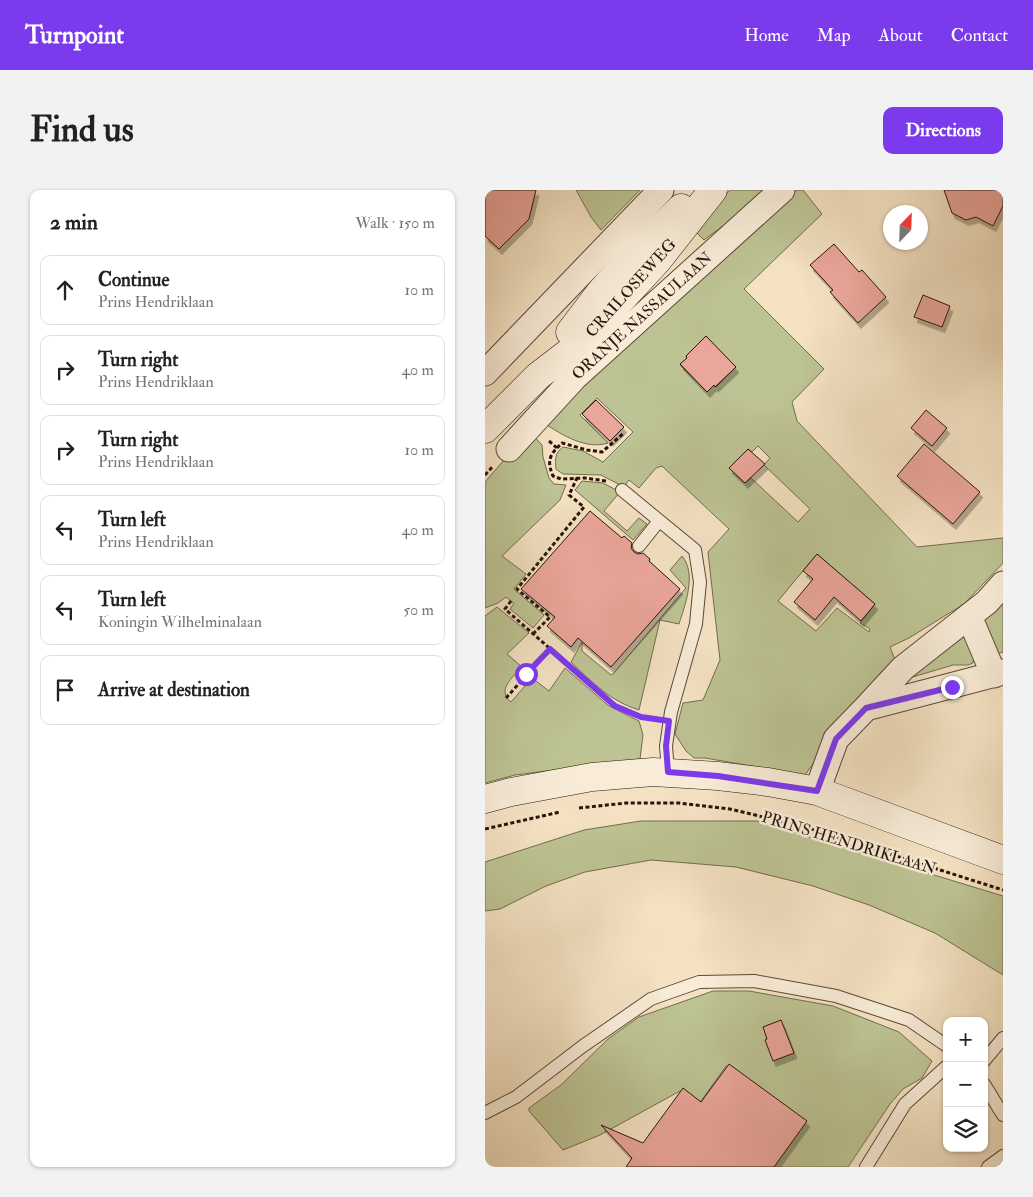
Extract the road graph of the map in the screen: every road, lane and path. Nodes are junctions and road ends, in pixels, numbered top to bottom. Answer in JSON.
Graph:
{"nodes":[{"id":1,"x":661,"y":190,"type":"edge"},
{"id":2,"x":700,"y":190,"type":"edge"},
{"id":3,"x":713,"y":190,"type":"edge"},
{"id":4,"x":782,"y":190,"type":"edge"},
{"id":5,"x":485,"y":373,"type":"edge"},
{"id":6,"x":538,"y":376,"type":"junction"},
{"id":7,"x":529,"y":424,"type":"junction"},
{"id":8,"x":485,"y":429,"type":"edge"},
{"id":9,"x":624,"y":434,"type":"dead end"},
{"id":10,"x":509,"y":448,"type":"dead end"},
{"id":11,"x":557,"y":448,"type":"junction"},
{"id":12,"x":577,"y":478,"type":"junction"},
{"id":13,"x":622,"y":490,"type":"joint"},
{"id":14,"x":659,"y":521,"type":"junction"},
{"id":15,"x":639,"y":546,"type":"dead end"},
{"id":16,"x":1003,"y":584,"type":"edge"},
{"id":17,"x":511,"y":601,"type":"dead end"},
{"id":18,"x":969,"y":616,"type":"junction"},
{"id":19,"x":533,"y":634,"type":"junction"},
{"id":20,"x":550,"y":649,"type":"junction"},
{"id":21,"x":998,"y":673,"type":"edge"},
{"id":22,"x":506,"y":698,"type":"dead end"},
{"id":23,"x":866,"y":708,"type":"junction"},
{"id":24,"x":669,"y":721,"type":"junction"},
{"id":25,"x":668,"y":772,"type":"junction"},
{"id":26,"x":817,"y":791,"type":"junction"},
{"id":27,"x":485,"y":799,"type":"edge"},
{"id":28,"x":575,"y":809,"type":"dead end"},
{"id":29,"x":566,"y":811,"type":"dead end"},
{"id":30,"x":485,"y":829,"type":"edge"},
{"id":31,"x":1003,"y":860,"type":"edge"},
{"id":32,"x":1003,"y":890,"type":"edge"},
{"id":33,"x":1003,"y":1038,"type":"edge"},
{"id":34,"x":943,"y":1043,"type":"edge"},
{"id":35,"x":988,"y":1056,"type":"edge"},
{"id":36,"x":943,"y":1070,"type":"edge"},
{"id":37,"x":988,"y":1091,"type":"edge"},
{"id":38,"x":485,"y":1113,"type":"edge"},
{"id":39,"x":1003,"y":1116,"type":"edge"},
{"id":40,"x":1003,"y":1156,"type":"edge"},
{"id":41,"x":866,"y":1167,"type":"edge"},
{"id":42,"x":988,"y":1167,"type":"edge"}],
"edges":[{"from":1,"to":5,"type":"street"},
{"from":2,"to":6,"type":"main road","name":"CRAILOSEWEG"},
{"from":3,"to":6,"type":"main road","name":"CRAILOSEWEG"},
{"from":4,"to":7,"type":"street","name":"ORANJE NASSAULAAN"},
{"from":6,"to":8,"type":"main road","name":"CRAILOSEWEG"},
{"from":7,"to":10,"type":"street","name":"ORANJE NASSAULAAN"},
{"from":7,"to":11,"type":"path"},
{"from":9,"to":11,"type":"path"},
{"from":11,"to":12,"type":"path"},
{"from":12,"to":13,"type":"path"},
{"from":12,"to":19,"type":"path"},
{"from":13,"to":14,"type":"lane"},
{"from":14,"to":15,"type":"lane"},
{"from":14,"to":24,"type":"lane"},
{"from":16,"to":18,"type":"street"},
{"from":17,"to":19,"type":"path"},
{"from":18,"to":21,"type":"street"},
{"from":18,"to":23,"type":"street"},
{"from":19,"to":20,"type":"path"},
{"from":20,"to":22,"type":"path"},
{"from":20,"to":24,"type":"path"},
{"from":21,"to":23,"type":"street"},
{"from":23,"to":26,"type":"street"},
{"from":24,"to":25,"type":"lane"},
{"from":25,"to":26,"type":"main road","name":"PRINS HENDRIKLAAN"},
{"from":25,"to":27,"type":"main road","name":"PRINS HENDRIKLAAN"},
{"from":26,"to":31,"type":"main road","name":"PRINS HENDRIKLAAN"},
{"from":28,"to":32,"type":"path","name":"PRINS HENDRIKLAAN"},
{"from":29,"to":30,"type":"path"},
{"from":33,"to":35,"type":"lane"},
{"from":34,"to":38,"type":"lane"},
{"from":36,"to":41,"type":"lane"},
{"from":37,"to":39,"type":"lane"},
{"from":40,"to":42,"type":"lane"}]}
